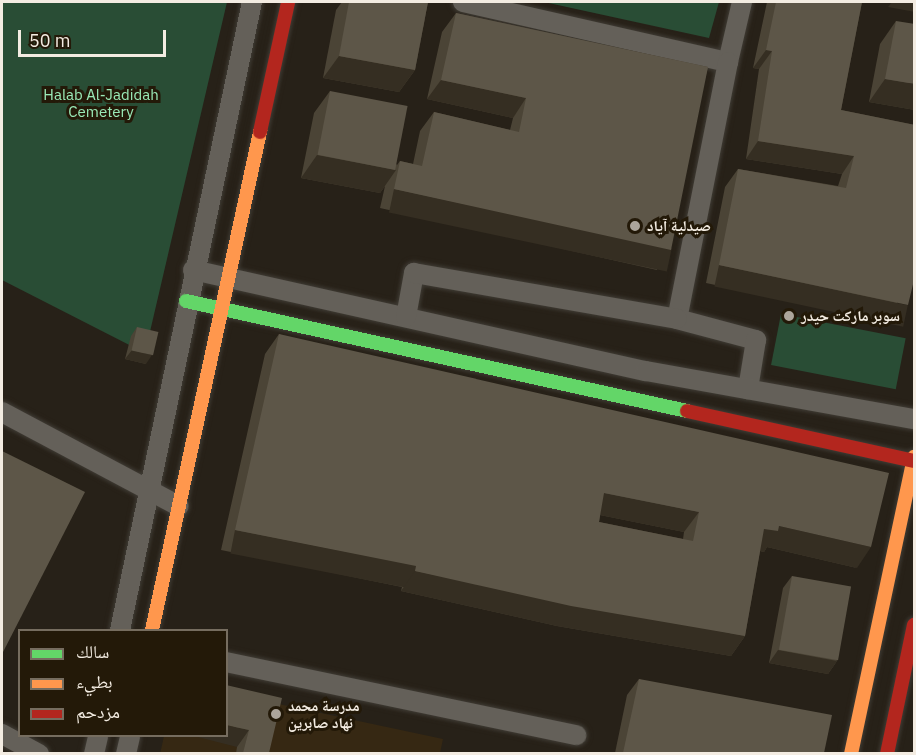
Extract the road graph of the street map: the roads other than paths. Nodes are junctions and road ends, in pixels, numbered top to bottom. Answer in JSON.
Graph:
{"nodes":[{"id":1,"x":252,"y":2,"type":"edge"},
{"id":2,"x":288,"y":2,"type":"edge"},
{"id":3,"x":464,"y":2,"type":"edge"},
{"id":4,"x":742,"y":2,"type":"edge"},
{"id":5,"x":728,"y":62,"type":"junction"},
{"id":6,"x":194,"y":270,"type":"junction"},
{"id":7,"x":230,"y":278,"type":"junction"},
{"id":8,"x":186,"y":301,"type":"junction"},
{"id":9,"x":223,"y":309,"type":"junction"},
{"id":10,"x":405,"y":317,"type":"junction"},
{"id":11,"x":676,"y":319,"type":"junction"},
{"id":12,"x":646,"y":370,"type":"junction"},
{"id":13,"x":748,"y":389,"type":"junction"},
{"id":14,"x":640,"y":401,"type":"junction"},
{"id":15,"x":2,"y":412,"type":"edge"},
{"id":16,"x":915,"y":419,"type":"edge"},
{"id":17,"x":914,"y":459,"type":"edge"},
{"id":18,"x":150,"y":488,"type":"junction"},
{"id":19,"x":179,"y":506,"type":"junction"},
{"id":20,"x":915,"y":625,"type":"edge"},
{"id":21,"x":120,"y":629,"type":"edge"},
{"id":22,"x":153,"y":629,"type":"edge"},
{"id":23,"x":228,"y":662,"type":"edge"},
{"id":24,"x":2,"y":734,"type":"edge"},
{"id":25,"x":576,"y":735,"type":"dead end"},
{"id":26,"x":98,"y":737,"type":"edge"},
{"id":27,"x":130,"y":737,"type":"edge"},
{"id":28,"x":39,"y":753,"type":"edge"},
{"id":29,"x":94,"y":753,"type":"edge"},
{"id":30,"x":126,"y":753,"type":"edge"},
{"id":31,"x":851,"y":753,"type":"edge"},
{"id":32,"x":887,"y":753,"type":"edge"}],
"edges":[{"from":1,"to":6,"type":"street"},
{"from":2,"to":7,"type":"street"},
{"from":3,"to":5,"type":"street"},
{"from":4,"to":5,"type":"street"},
{"from":5,"to":11,"type":"street"},
{"from":6,"to":7,"type":"street"},
{"from":6,"to":8,"type":"street"},
{"from":7,"to":9,"type":"street"},
{"from":7,"to":10,"type":"street"},
{"from":8,"to":9,"type":"street"},
{"from":8,"to":18,"type":"street"},
{"from":9,"to":14,"type":"street"},
{"from":9,"to":19,"type":"street"},
{"from":10,"to":11,"type":"street"},
{"from":10,"to":12,"type":"street"},
{"from":11,"to":13,"type":"street"},
{"from":12,"to":13,"type":"street"},
{"from":12,"to":14,"type":"street"},
{"from":13,"to":16,"type":"street"},
{"from":14,"to":17,"type":"street"},
{"from":15,"to":18,"type":"street"},
{"from":17,"to":31,"type":"street"},
{"from":18,"to":19,"type":"street"},
{"from":18,"to":21,"type":"street"},
{"from":19,"to":22,"type":"street"},
{"from":20,"to":32,"type":"street"},
{"from":23,"to":25,"type":"street"},
{"from":24,"to":28,"type":"street"},
{"from":26,"to":29,"type":"street"},
{"from":27,"to":30,"type":"street"}]}
